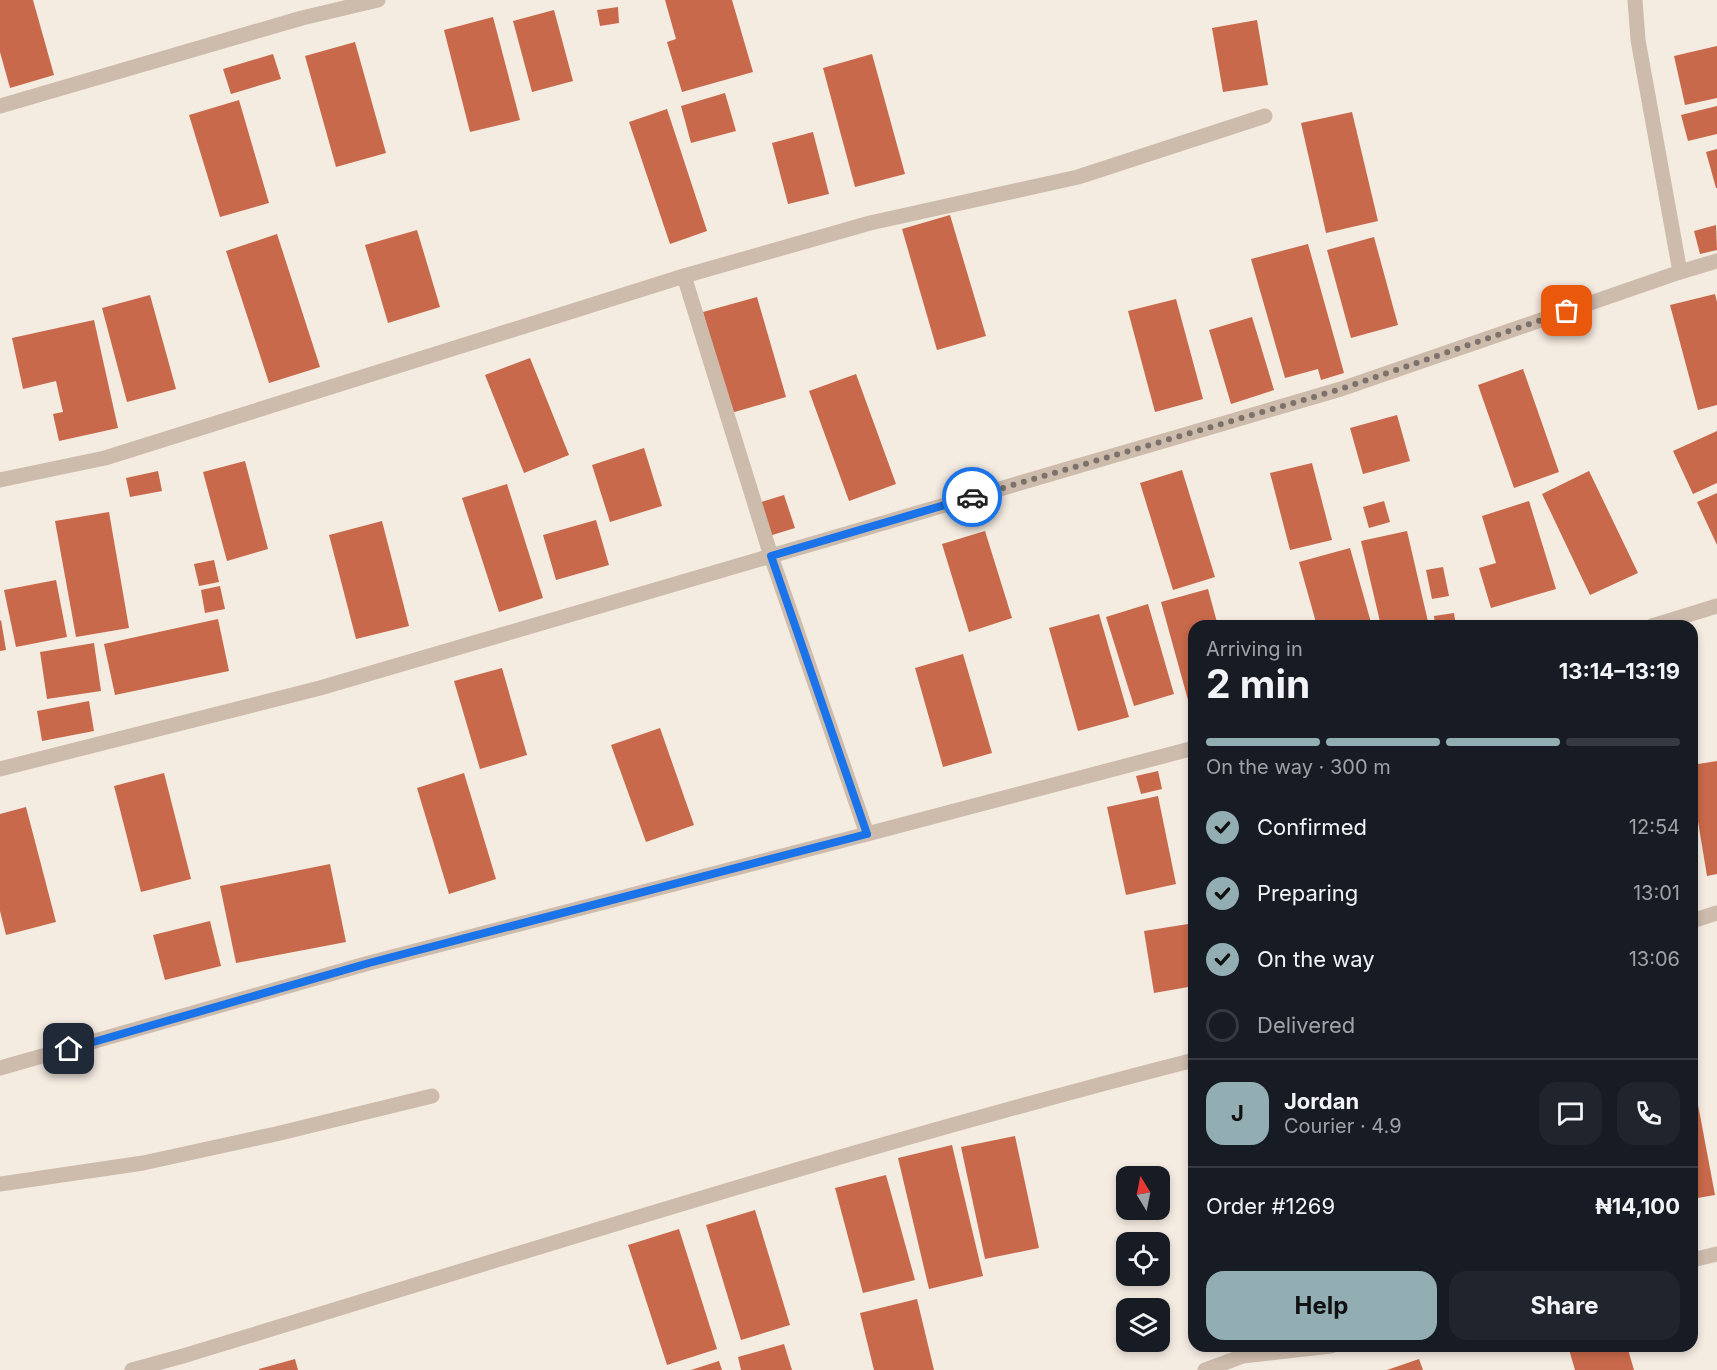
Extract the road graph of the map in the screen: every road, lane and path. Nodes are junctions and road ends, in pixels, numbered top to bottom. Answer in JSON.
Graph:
{"nodes":[{"id":1,"x":378,"y":0,"type":"edge"},
{"id":2,"x":1635,"y":0,"type":"edge"},
{"id":3,"x":0,"y":106,"type":"edge"},
{"id":4,"x":1265,"y":116,"type":"dead end"},
{"id":5,"x":1717,"y":261,"type":"edge"},
{"id":6,"x":1680,"y":272,"type":"junction"},
{"id":7,"x":684,"y":276,"type":"junction"},
{"id":8,"x":0,"y":480,"type":"edge"},
{"id":9,"x":771,"y":556,"type":"junction"},
{"id":10,"x":1717,"y":606,"type":"edge"},
{"id":11,"x":1672,"y":620,"type":"edge"},
{"id":12,"x":1188,"y":750,"type":"edge"},
{"id":13,"x":0,"y":769,"type":"edge"},
{"id":14,"x":867,"y":834,"type":"junction"},
{"id":15,"x":1717,"y":914,"type":"edge"},
{"id":16,"x":1698,"y":919,"type":"edge"},
{"id":17,"x":1188,"y":1062,"type":"edge"},
{"id":18,"x":0,"y":1068,"type":"edge"},
{"id":19,"x":432,"y":1096,"type":"dead end"},
{"id":20,"x":0,"y":1184,"type":"edge"},
{"id":21,"x":1717,"y":1254,"type":"edge"},
{"id":22,"x":1698,"y":1259,"type":"edge"},
{"id":23,"x":1278,"y":1352,"type":"edge"},
{"id":24,"x":132,"y":1370,"type":"edge"},
{"id":25,"x":1206,"y":1370,"type":"edge"}],
"edges":[{"from":1,"to":3,"type":"street"},
{"from":2,"to":6,"type":"street"},
{"from":4,"to":7,"type":"street"},
{"from":5,"to":6,"type":"street"},
{"from":6,"to":9,"type":"street"},
{"from":7,"to":8,"type":"street"},
{"from":7,"to":9,"type":"street"},
{"from":9,"to":13,"type":"street"},
{"from":9,"to":14,"type":"street"},
{"from":10,"to":11,"type":"street"},
{"from":12,"to":14,"type":"street"},
{"from":14,"to":18,"type":"street"},
{"from":15,"to":16,"type":"street"},
{"from":17,"to":24,"type":"street"},
{"from":19,"to":20,"type":"street"},
{"from":21,"to":22,"type":"street"},
{"from":23,"to":25,"type":"street"}]}
